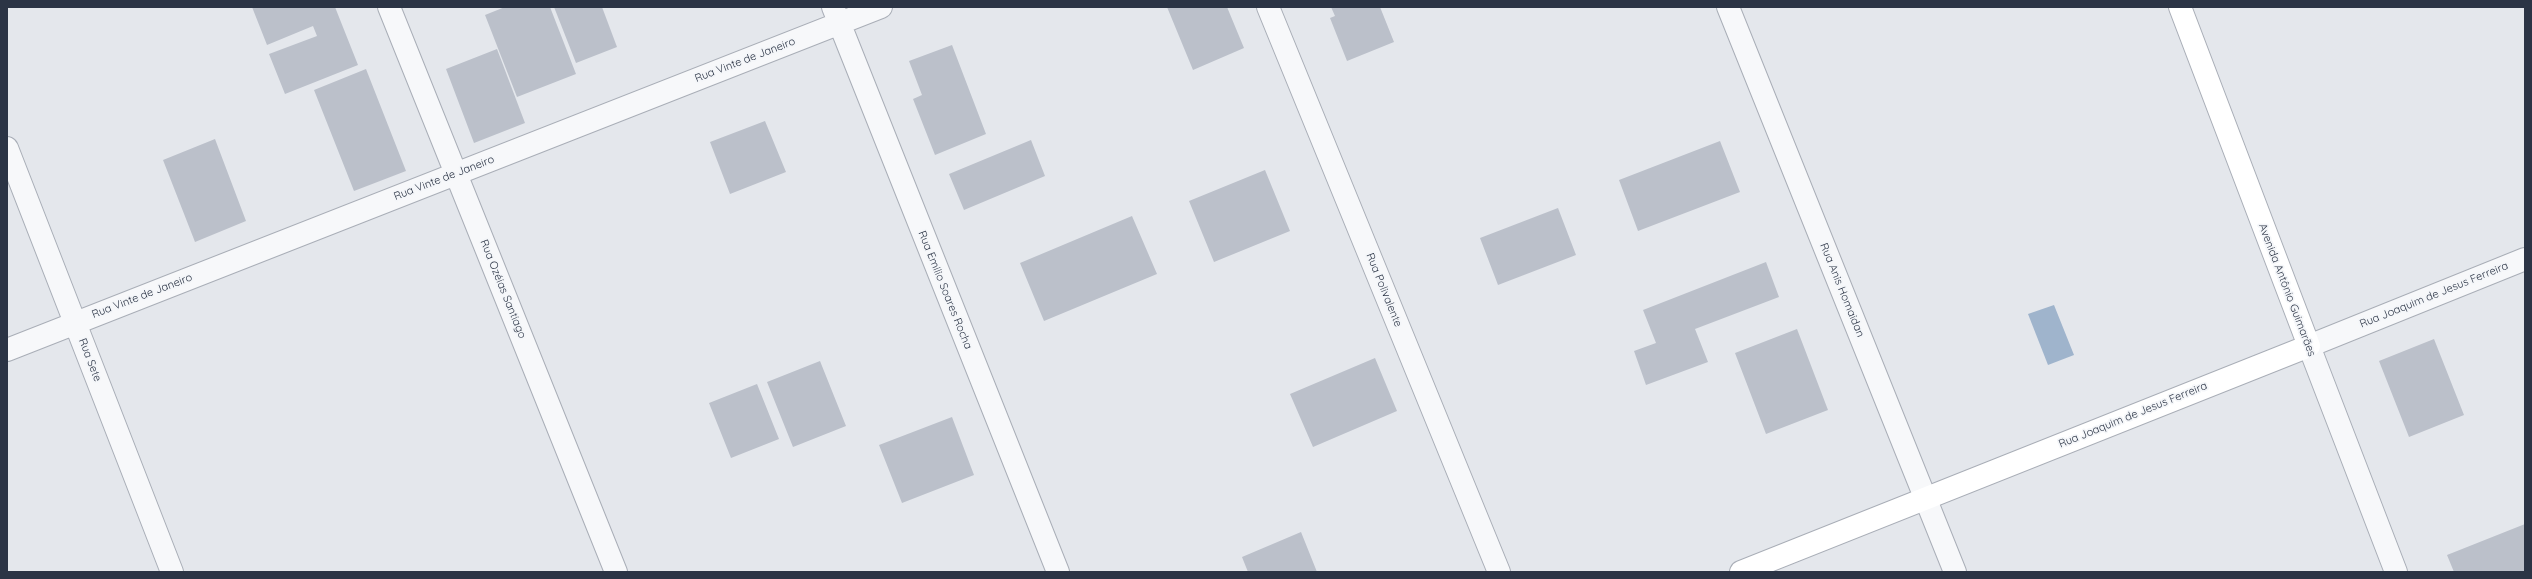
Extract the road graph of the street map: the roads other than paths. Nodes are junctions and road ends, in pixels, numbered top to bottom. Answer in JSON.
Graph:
{"nodes":[{"id":1,"x":389,"y":7,"type":"edge"},
{"id":2,"x":881,"y":7,"type":"edge"},
{"id":3,"x":1268,"y":7,"type":"edge"},
{"id":4,"x":1728,"y":7,"type":"edge"},
{"id":5,"x":2180,"y":7,"type":"edge"},
{"id":6,"x":836,"y":15,"type":"edge"},
{"id":7,"x":7,"y":148,"type":"edge"},
{"id":8,"x":456,"y":174,"type":"junction"},
{"id":9,"x":2525,"y":259,"type":"edge"},
{"id":10,"x":76,"y":322,"type":"junction"},
{"id":11,"x":2308,"y":346,"type":"junction"},
{"id":12,"x":7,"y":350,"type":"edge"},
{"id":13,"x":1926,"y":498,"type":"junction"},
{"id":14,"x":172,"y":572,"type":"edge"},
{"id":15,"x":616,"y":572,"type":"edge"},
{"id":16,"x":1058,"y":572,"type":"edge"},
{"id":17,"x":1499,"y":572,"type":"edge"},
{"id":18,"x":1742,"y":572,"type":"edge"},
{"id":19,"x":1955,"y":572,"type":"edge"},
{"id":20,"x":2396,"y":572,"type":"edge"}],
"edges":[{"from":1,"to":8,"type":"street","name":"Rua Ozéias Santiago"},
{"from":2,"to":6,"type":"street","name":"Rua Vinte de Janeiro"},
{"from":3,"to":17,"type":"street","name":"Rua Polivalente"},
{"from":4,"to":13,"type":"street","name":"Rua Anis Homaidan"},
{"from":5,"to":11,"type":"street","name":"Avenida Antônio Guimarães"},
{"from":6,"to":8,"type":"street","name":"Rua Vinte de Janeiro"},
{"from":6,"to":16,"type":"street","name":"Rua Emilio Soares Rocha"},
{"from":7,"to":10,"type":"street","name":"Rua Sete"},
{"from":8,"to":10,"type":"street","name":"Rua Vinte de Janeiro"},
{"from":8,"to":15,"type":"street","name":"Rua Ozéias Santiago"},
{"from":9,"to":11,"type":"street","name":"Rua Joaquim de Jesus Ferreira"},
{"from":10,"to":12,"type":"street","name":"Rua Vinte de Janeiro"},
{"from":10,"to":14,"type":"street","name":"Rua Sete"},
{"from":11,"to":13,"type":"street","name":"Rua Joaquim de Jesus Ferreira"},
{"from":11,"to":20,"type":"street","name":"Avenida Antônio Guimarães"},
{"from":13,"to":18,"type":"street","name":"Rua Joaquim de Jesus Ferreira"},
{"from":13,"to":19,"type":"street","name":"Rua Anis Homaidan"}]}
